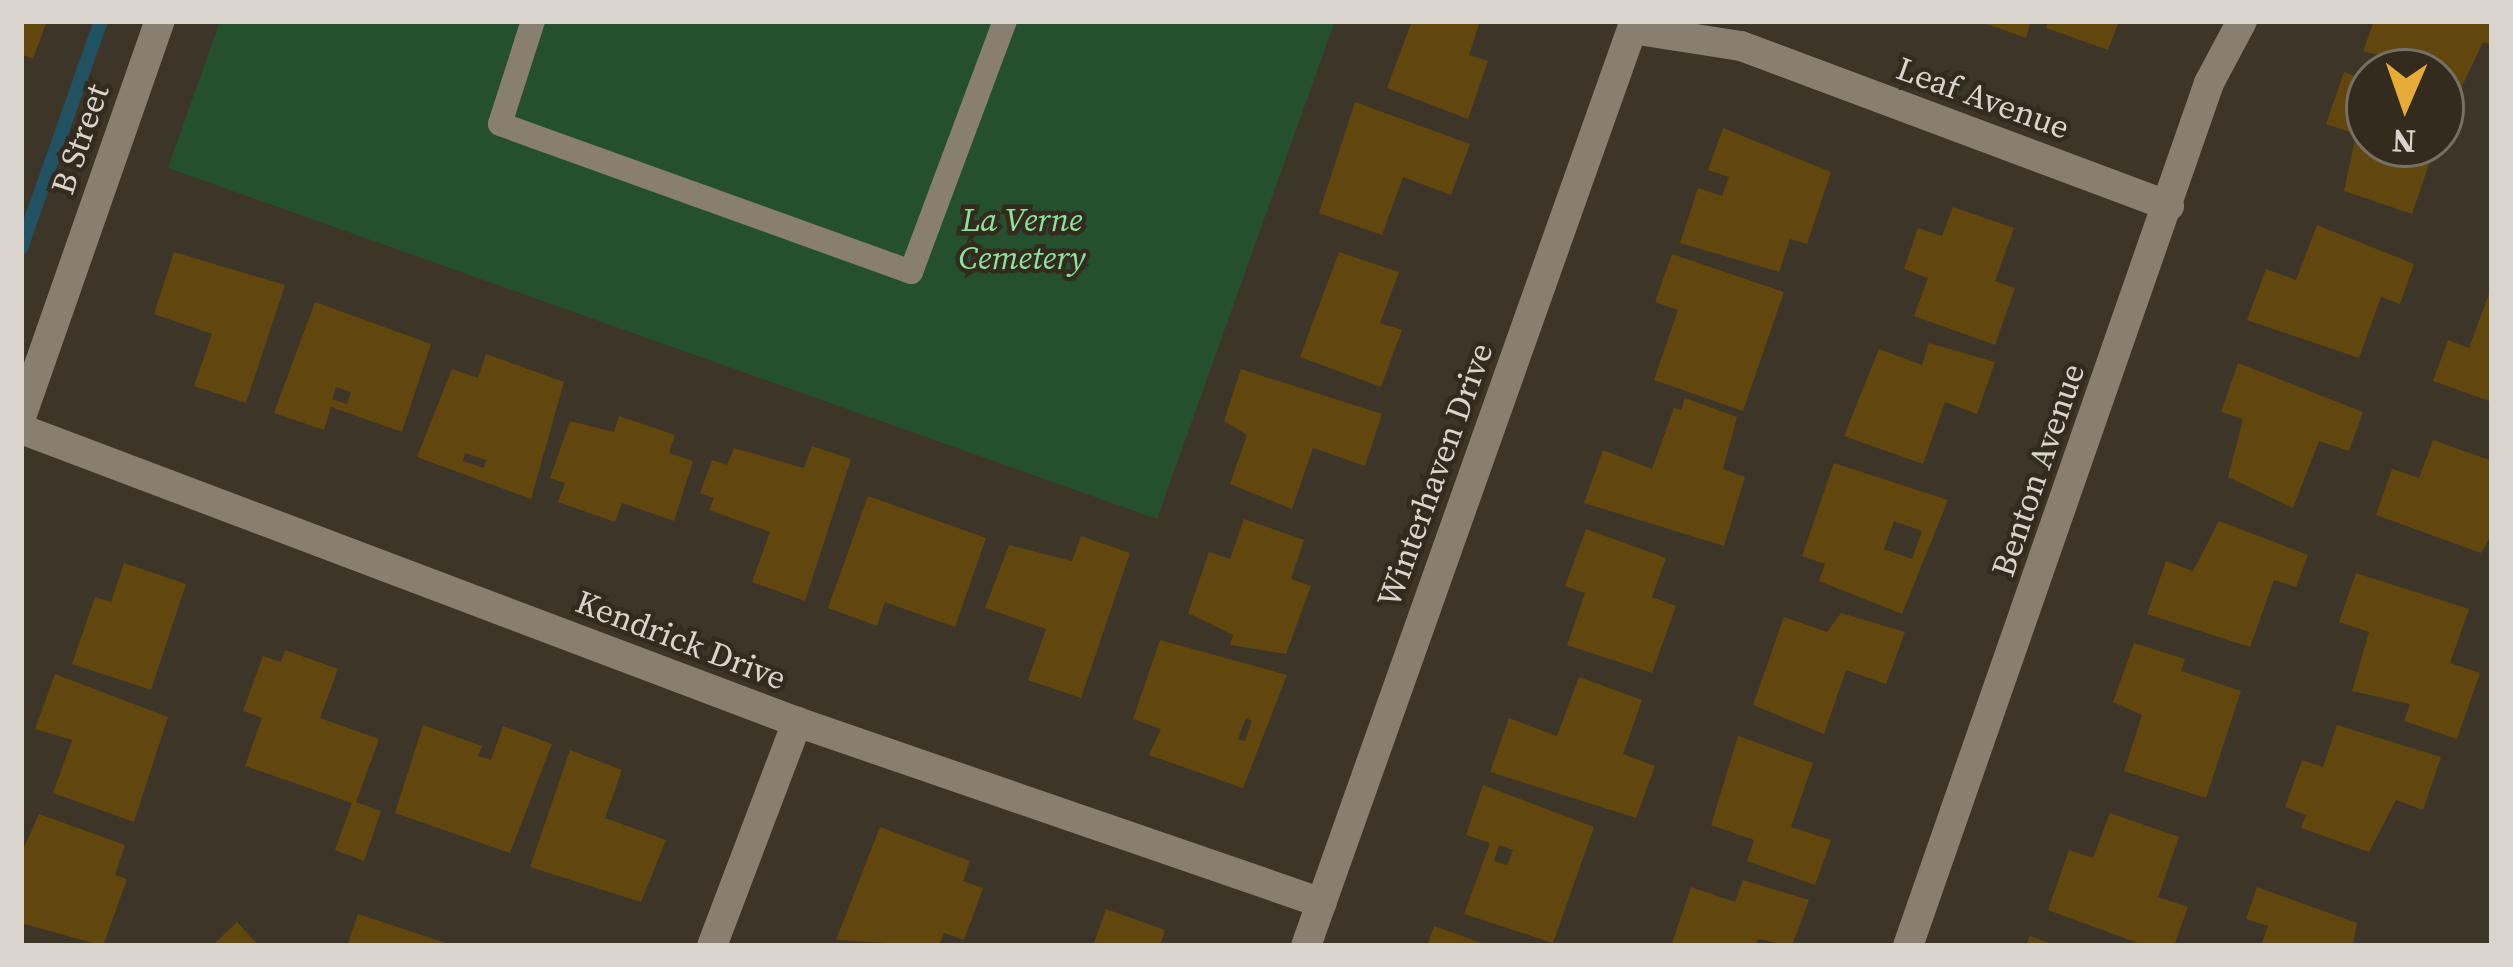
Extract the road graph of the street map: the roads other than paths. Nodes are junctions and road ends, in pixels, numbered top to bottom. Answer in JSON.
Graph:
{"nodes":[{"id":1,"x":160,"y":21,"type":"edge"},
{"id":2,"x":533,"y":21,"type":"edge"},
{"id":3,"x":1005,"y":21,"type":"edge"},
{"id":4,"x":2242,"y":21,"type":"edge"},
{"id":5,"x":1632,"y":29,"type":"joint"},
{"id":6,"x":2169,"y":206,"type":"junction"},
{"id":7,"x":21,"y":417,"type":"edge"},
{"id":8,"x":21,"y":429,"type":"edge"},
{"id":9,"x":796,"y":722,"type":"junction"},
{"id":10,"x":1322,"y":903,"type":"junction"},
{"id":11,"x":712,"y":946,"type":"edge"},
{"id":12,"x":1306,"y":946,"type":"edge"},
{"id":13,"x":1908,"y":946,"type":"edge"}],
"edges":[{"from":1,"to":7,"type":"street","name":"B Street"},
{"from":2,"to":3,"type":"lane"},
{"from":4,"to":6,"type":"street","name":"Benton Avenue"},
{"from":5,"to":6,"type":"street","name":"Leaf Avenue"},
{"from":5,"to":10,"type":"street","name":"Winterhaven Drive"},
{"from":6,"to":13,"type":"street","name":"Benton Avenue"},
{"from":8,"to":9,"type":"street","name":"Kendrick Drive"},
{"from":9,"to":10,"type":"street","name":"Kendrick Drive"},
{"from":9,"to":11,"type":"street"},
{"from":10,"to":12,"type":"street","name":"Winterhaven Drive"}]}
